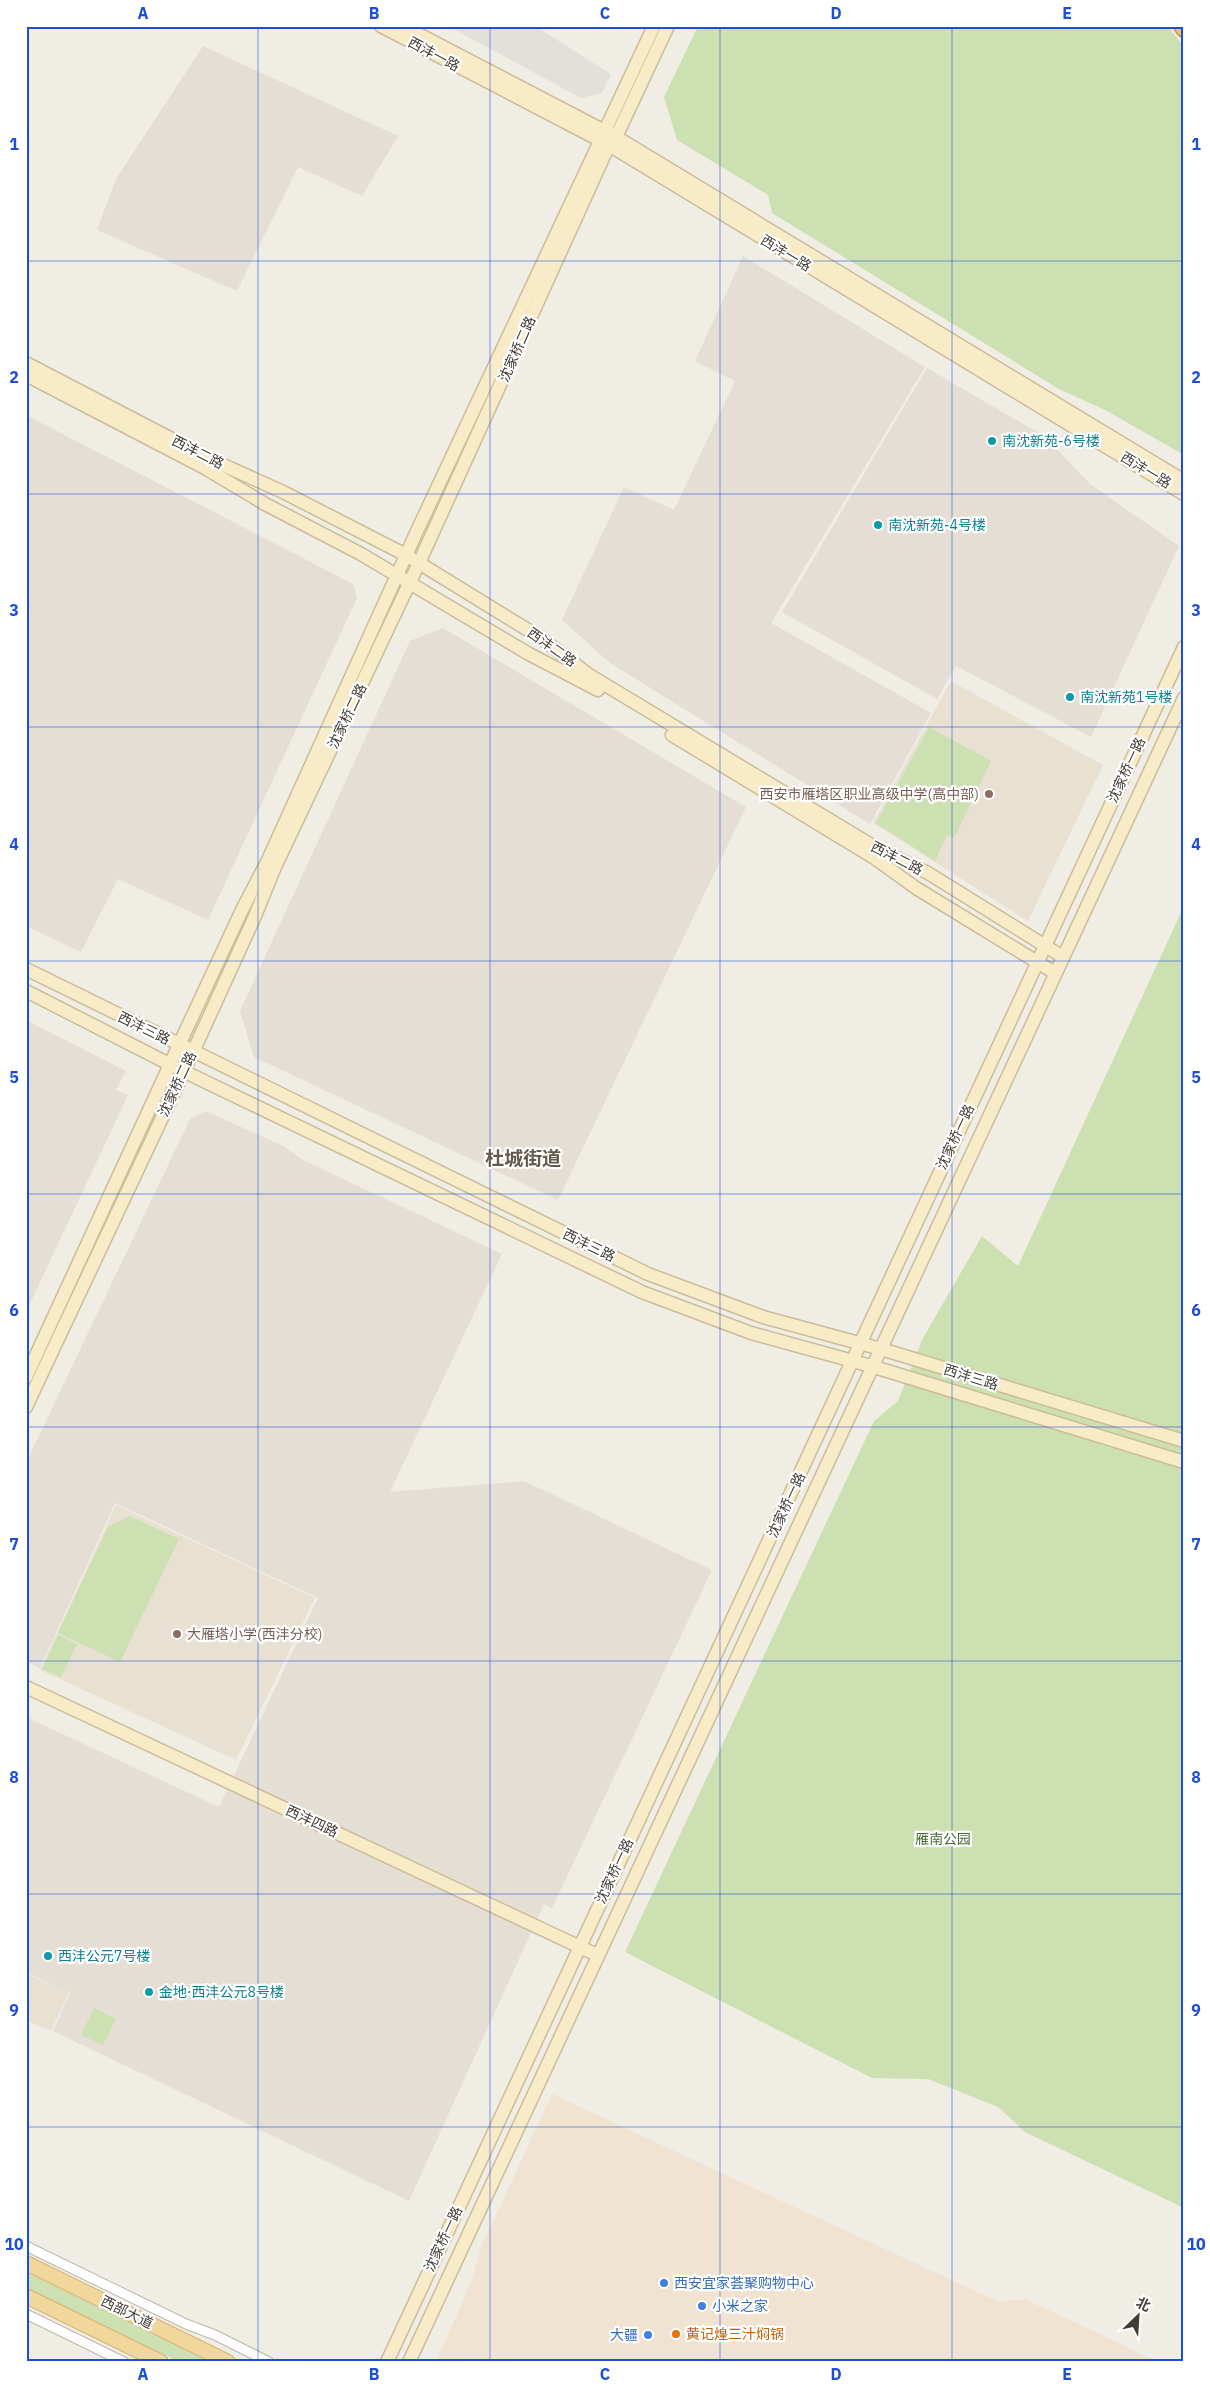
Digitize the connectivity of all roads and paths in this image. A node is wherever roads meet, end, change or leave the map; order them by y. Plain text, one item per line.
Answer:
1 (381, 26) edge
2 (403, 26) edge
3 (654, 26) edge
4 (668, 26) edge
5 (607, 139) junction
6 (26, 363) edge
7 (26, 375) edge
8 (1184, 480) edge
9 (1184, 494) edge
10 (406, 555) junction
11 (419, 564) junction
12 (398, 574) junction
13 (410, 582) junction
14 (1184, 647) edge
15 (1184, 698) edge
16 (1045, 945) junction
17 (1063, 956) junction
18 (1037, 962) junction
19 (26, 969) edge
20 (1055, 973) junction
21 (26, 992) edge
22 (179, 1045) junction
23 (192, 1052) junction
24 (171, 1064) junction
25 (184, 1071) junction
26 (858, 1343) junction
27 (881, 1349) junction
28 (853, 1360) junction
29 (871, 1366) junction
30 (26, 1378) edge
31 (26, 1407) edge
32 (1184, 1441) edge
33 (1184, 1462) edge
34 (26, 1687) edge
35 (578, 1946) junction
36 (597, 1955) junction
37 (26, 2246) edge
38 (26, 2263) edge
39 (26, 2296) edge
40 (26, 2314) edge
41 (124, 2362) edge
42 (160, 2362) edge
43 (228, 2362) edge
44 (269, 2362) edge
45 (387, 2362) edge
46 (409, 2362) edge

1 - 5 street, 西沣一路
2 - 5 street, 西沣一路
3 - 5 street, 沈家桥二路
4 - 5 street, 沈家桥二路
5 - 8 street, 西沣一路
5 - 9 street, 西沣一路
5 - 10 street, 沈家桥二路
5 - 11 street, 沈家桥二路
6 - 10 street, 西沣二路
7 - 12 street, 西沣二路
10 - 11 street, 西沣二路
10 - 12 street, 沈家桥二路
11 - 13 street, 沈家桥二路
11 - 16 street, 西沣二路
12 - 13 street, 西沣二路
12 - 22 street, 沈家桥二路
13 - 18 street, 西沣二路
13 - 23 street, 沈家桥二路
14 - 16 street, 沈家桥一路
15 - 17 street, 沈家桥一路
16 - 17 street, 西沣二路
16 - 18 street, 沈家桥一路
17 - 20 street, 沈家桥一路
18 - 20 street, 西沣二路
18 - 26 street, 沈家桥一路
19 - 22 street, 西沣三路
20 - 27 street, 沈家桥一路
21 - 24 street, 西沣三路
22 - 23 street, 西沣三路
22 - 24 street, 沈家桥二路
23 - 25 street, 沈家桥二路
23 - 26 street, 西沣三路
24 - 25 street, 西沣三路
24 - 30 street, 沈家桥二路
25 - 28 street, 西沣三路
25 - 31 street, 沈家桥二路
26 - 27 street, 西沣三路
26 - 28 street, 沈家桥一路
27 - 29 street, 沈家桥一路
27 - 32 street, 西沣三路
28 - 29 street, 西沣三路
28 - 35 street, 沈家桥一路
29 - 33 street, 西沣三路
29 - 36 street, 沈家桥一路
34 - 35 street, 西沣四路
35 - 36 street, 西沣四路
35 - 45 street, 沈家桥一路
36 - 46 street, 沈家桥一路
37 - 44 street
38 - 43 main road, 西部大道
39 - 42 main road
40 - 41 street

